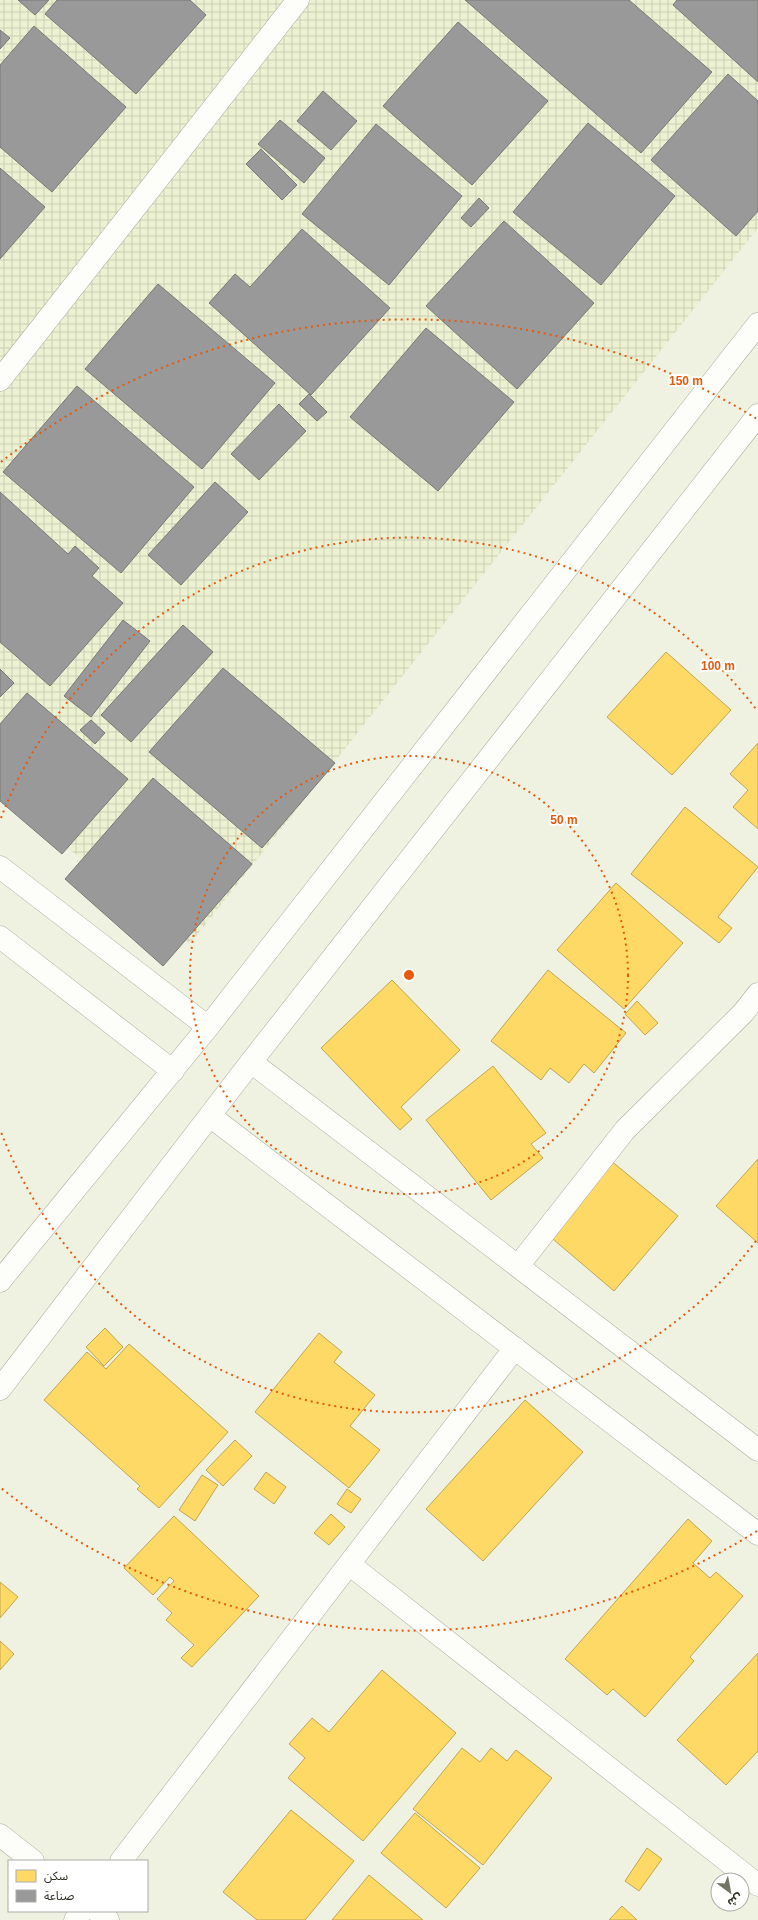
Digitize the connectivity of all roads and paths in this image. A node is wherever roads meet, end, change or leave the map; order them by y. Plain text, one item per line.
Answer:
1 (298, 0) edge
2 (758, 324) edge
3 (0, 380) edge
4 (758, 415) edge
5 (0, 867) edge
6 (0, 937) edge
7 (758, 994) edge
8 (751, 1019) edge
9 (208, 1027) junction
10 (251, 1062) junction
11 (173, 1071) junction
12 (210, 1116) junction
13 (518, 1266) junction
14 (0, 1281) edge
15 (515, 1348) junction
16 (0, 1389) edge
17 (758, 1450) edge
18 (758, 1534) edge
19 (349, 1564) junction
20 (0, 1835) edge
21 (32, 1860) edge
22 (122, 1860) edge
23 (758, 1885) edge
24 (81, 1912) edge
25 (98, 1912) edge
26 (75, 1920) edge
27 (108, 1920) edge

1 - 3 street
2 - 9 street
4 - 10 street
5 - 9 street
6 - 11 street
7 - 8 street
8 - 13 street
9 - 11 street
10 - 12 street
10 - 13 street
11 - 14 street
12 - 15 street
12 - 16 street
13 - 17 street
15 - 18 street
15 - 19 street
19 - 22 street
19 - 23 street
20 - 21 street
24 - 26 street
25 - 27 street

